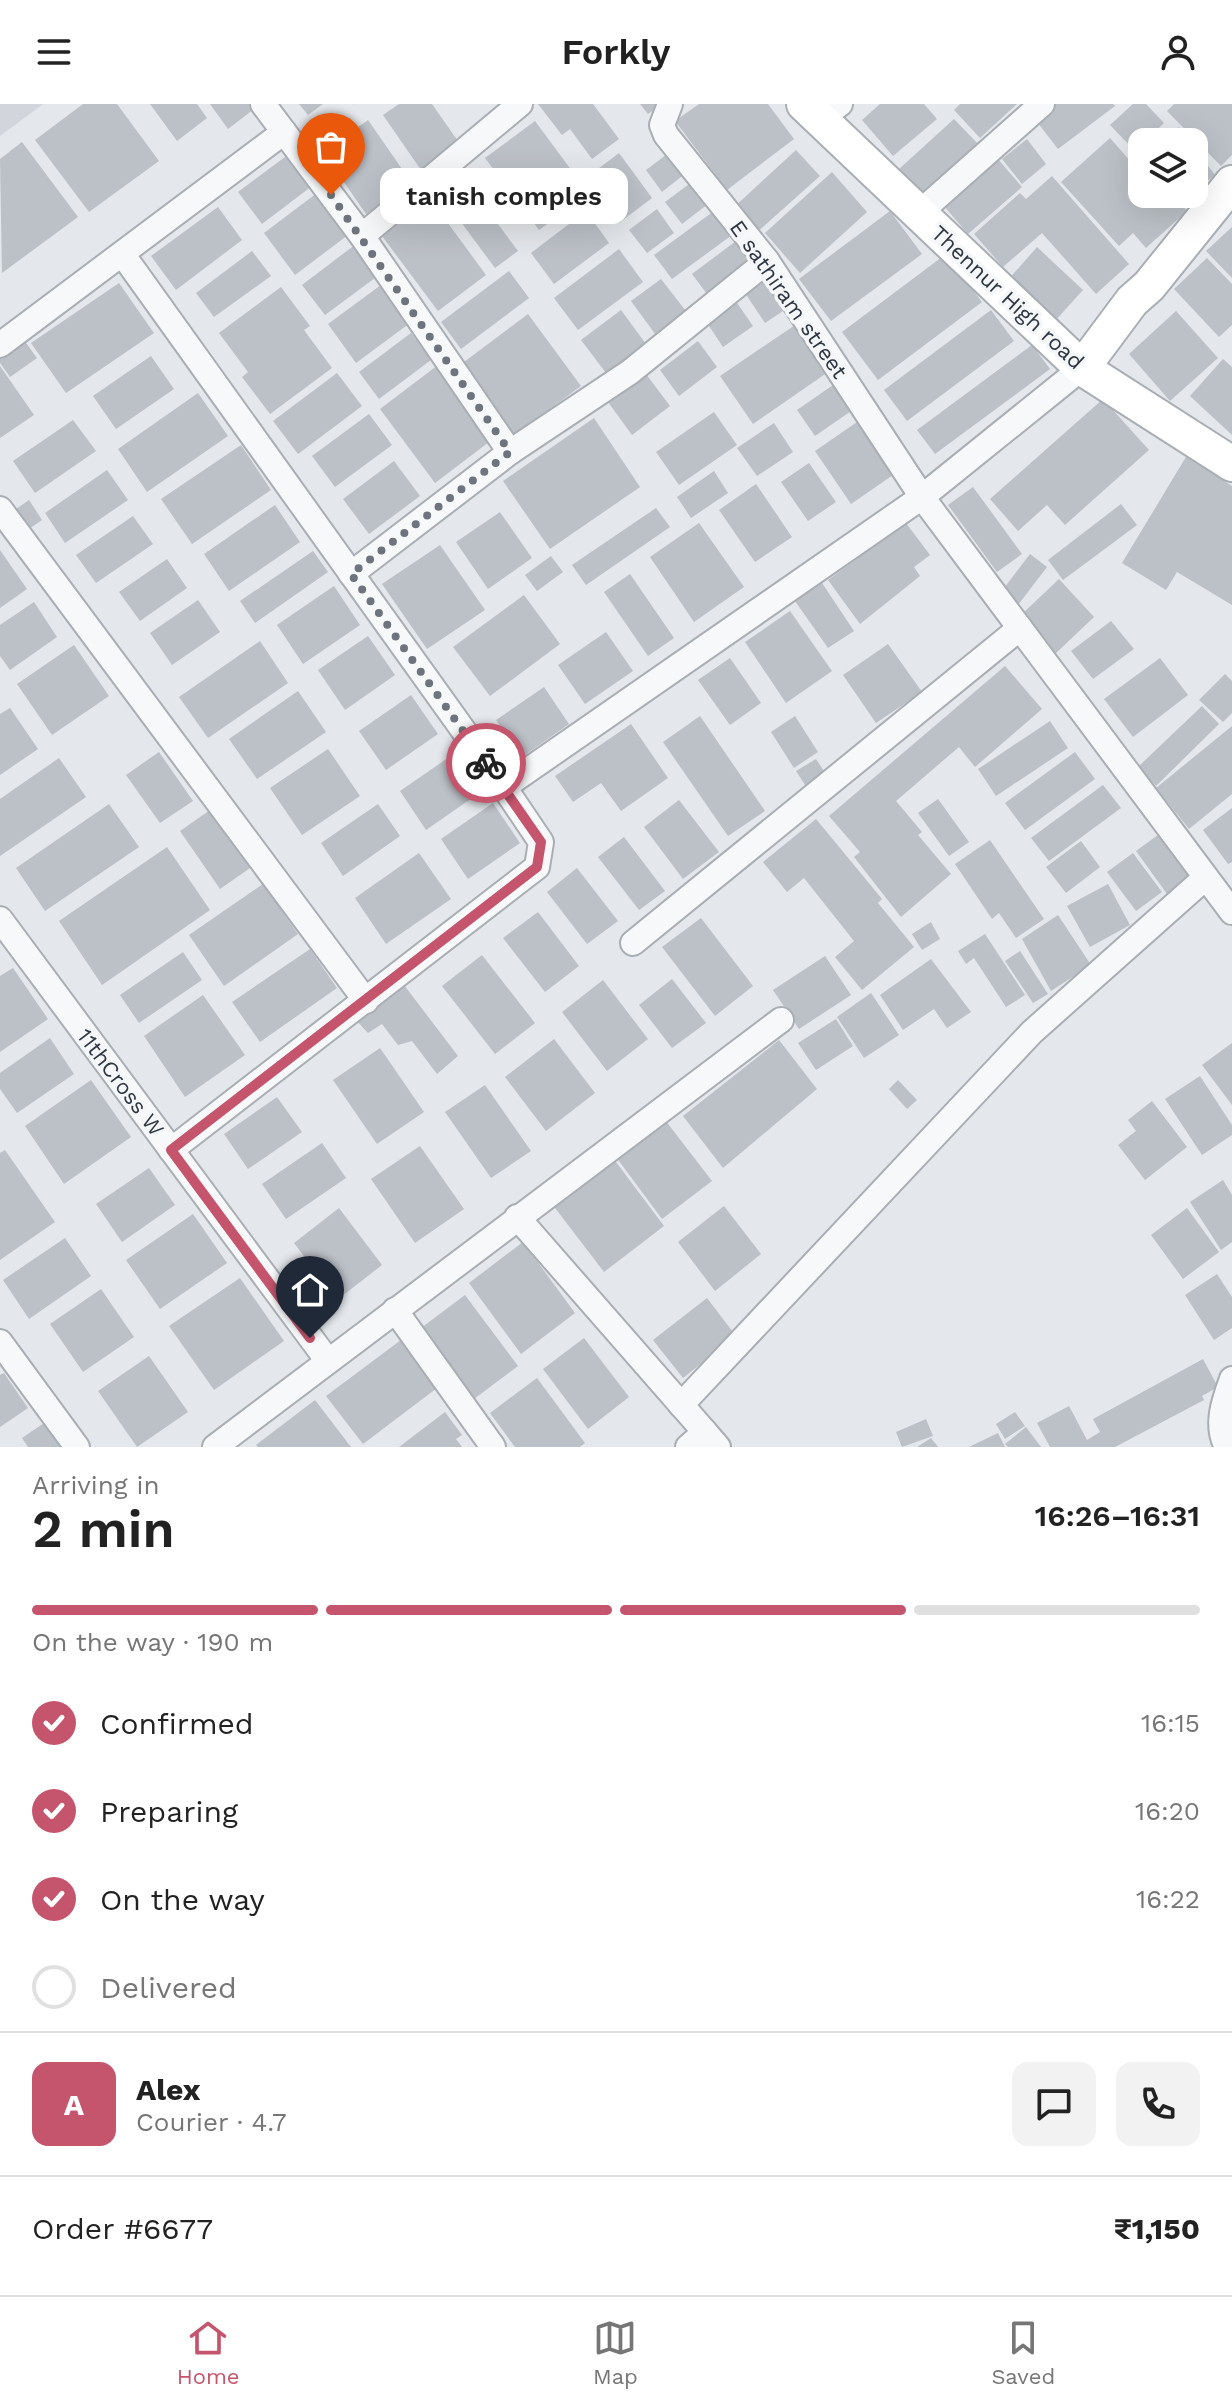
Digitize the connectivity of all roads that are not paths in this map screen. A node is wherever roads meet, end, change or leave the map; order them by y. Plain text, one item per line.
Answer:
1 (263, 104) edge
2 (520, 104) edge
3 (670, 104) edge
4 (1042, 104) edge
5 (821, 109) edge
6 (284, 132) junction
7 (1232, 183) edge
8 (918, 214) junction
9 (362, 236) junction
10 (123, 255) junction
11 (767, 261) junction
12 (0, 345) edge
13 (1082, 368) junction
14 (510, 452) junction
15 (1232, 464) edge
16 (922, 497) junction
17 (0, 509) edge
18 (351, 574) junction
19 (1020, 628) junction
20 (504, 787) junction
21 (1205, 878) junction
22 (1230, 905) edge
23 (0, 919) edge
24 (633, 943) dead end
25 (366, 1001) junction
26 (781, 1020) dead end
27 (171, 1150) junction
28 (517, 1217) junction
29 (395, 1310) junction
30 (0, 1342) edge
31 (328, 1361) junction
32 (1232, 1379) edge
33 (681, 1405) junction
34 (704, 1442) edge
35 (77, 1447) edge
36 (215, 1447) edge
37 (493, 1447) edge
38 (1227, 1447) edge

1 - 6 street
2 - 9 street
3 - 11 street, E sathiram street
4 - 8 street
5 - 8 main road, Thennur High road
6 - 9 street
6 - 10 street
7 - 13 main road
8 - 13 main road, Thennur High road
9 - 14 street
10 - 12 street
10 - 18 street
11 - 14 street
11 - 16 street, E sathiram street
13 - 15 main road, Thennur High road
13 - 16 street
14 - 18 street
16 - 19 street, E sathiram street
16 - 20 street
17 - 25 street
18 - 20 street
19 - 21 street, E sathiram street
19 - 24 street
20 - 25 street
21 - 22 street, E sathiram street
21 - 33 street
23 - 27 street, 11thCross W
25 - 27 street
26 - 28 street
27 - 31 street, 11thCross W
28 - 29 street
28 - 33 street
29 - 31 street
29 - 37 street
30 - 35 street
31 - 36 street
32 - 38 street
33 - 34 street

